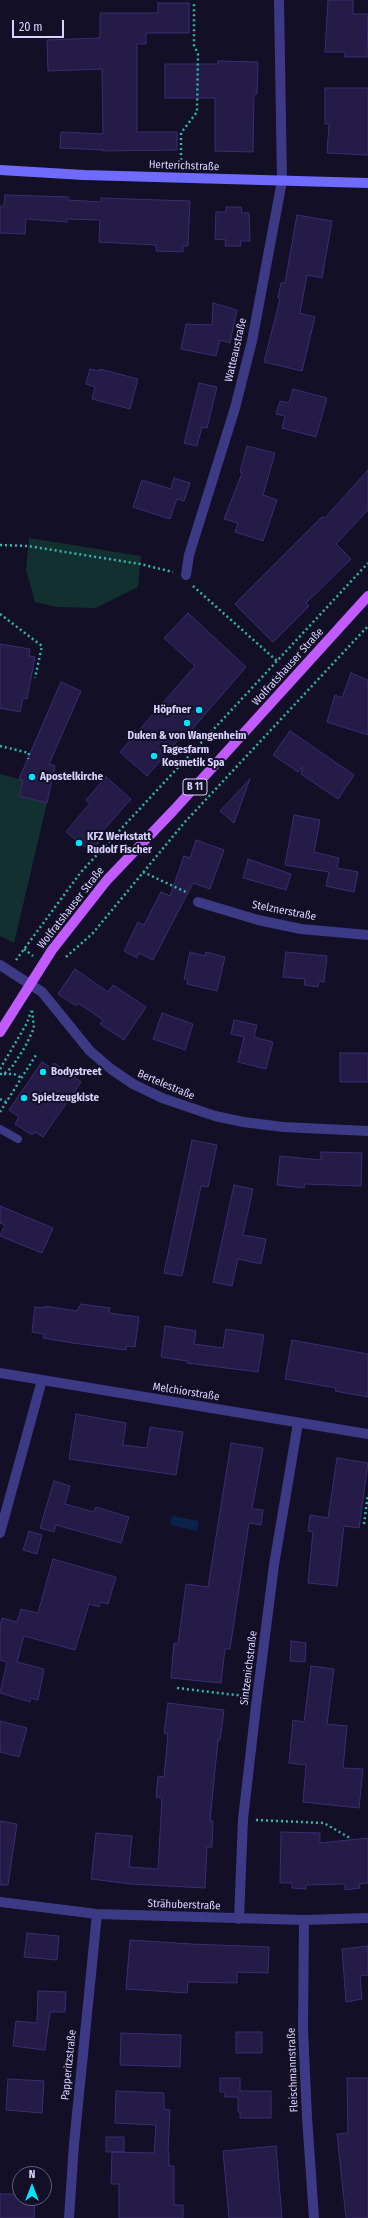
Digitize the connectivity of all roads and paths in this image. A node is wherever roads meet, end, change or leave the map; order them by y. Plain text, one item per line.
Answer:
1 (279, 0) edge
2 (194, 4) dead end
3 (0, 170) edge
4 (181, 178) junction
5 (282, 180) junction
6 (368, 183) edge
7 (0, 545) edge
8 (368, 563) edge
9 (186, 575) junction
10 (368, 596) edge
11 (0, 614) edge
12 (368, 626) edge
13 (364, 631) junction
14 (368, 634) edge
15 (277, 662) junction
16 (35, 678) dead end
17 (0, 746) edge
18 (28, 759) dead end
19 (143, 872) junction
20 (198, 902) joint
21 (368, 936) edge
22 (79, 946) dead end
23 (5, 967) edge
24 (30, 983) junction
25 (0, 1032) edge
26 (36, 1055) dead end
27 (0, 1069) edge
28 (0, 1074) edge
29 (4, 1074) junction
30 (22, 1078) junction
31 (0, 1099) edge
32 (6, 1102) junction
33 (0, 1112) edge
34 (0, 1129) edge
35 (368, 1131) edge
36 (18, 1139) dead end
37 (0, 1373) edge
38 (42, 1380) junction
39 (298, 1423) junction
40 (368, 1434) edge
41 (368, 1494) edge
42 (364, 1524) dead end
43 (0, 1533) edge
44 (177, 1688) dead end
45 (257, 1698) junction
46 (243, 1819) junction
47 (350, 1838) dead end
48 (0, 1902) edge
49 (97, 1914) junction
50 (368, 1918) edge
51 (240, 1919) junction
52 (304, 1920) junction
53 (70, 2218) edge
54 (314, 2218) edge

1 - 5 street, Watteaustraße
2 - 4 path
3 - 4 main road, Herterichstraße
4 - 5 main road, Herterichstraße
5 - 6 main road, Herterichstraße
5 - 9 street, Watteaustraße
7 - 9 path
8 - 15 path
9 - 15 path
10 - 24 main road, Wolfratshauser Straße / B 11
11 - 16 path
12 - 13 path
13 - 14 path
13 - 19 path
15 - 23 path
17 - 18 path
19 - 20 path
19 - 22 path
20 - 21 street, Stelznerstraße
23 - 24 street, Bertelestraße
24 - 25 main road, Wolfratshauser Straße / B 11
24 - 35 street, Bertelestraße
26 - 30 path
27 - 29 path
28 - 29 path
29 - 30 path
30 - 32 path
31 - 32 path
32 - 33 path
34 - 36 lane
37 - 38 street, Melchiorstraße
38 - 39 street, Melchiorstraße
38 - 43 street
39 - 40 street, Melchiorstraße
39 - 45 street, Sintzenichstraße
41 - 42 path
44 - 45 path
45 - 46 street, Sintzenichstraße
46 - 47 path
46 - 51 street, Sintzenichstraße
48 - 49 street, Strähuberstraße
49 - 51 street, Strähuberstraße
49 - 53 street, Papperitzstraße
50 - 52 street, Strähuberstraße
51 - 52 street, Strähuberstraße
52 - 54 street, Fleischmannstraße

